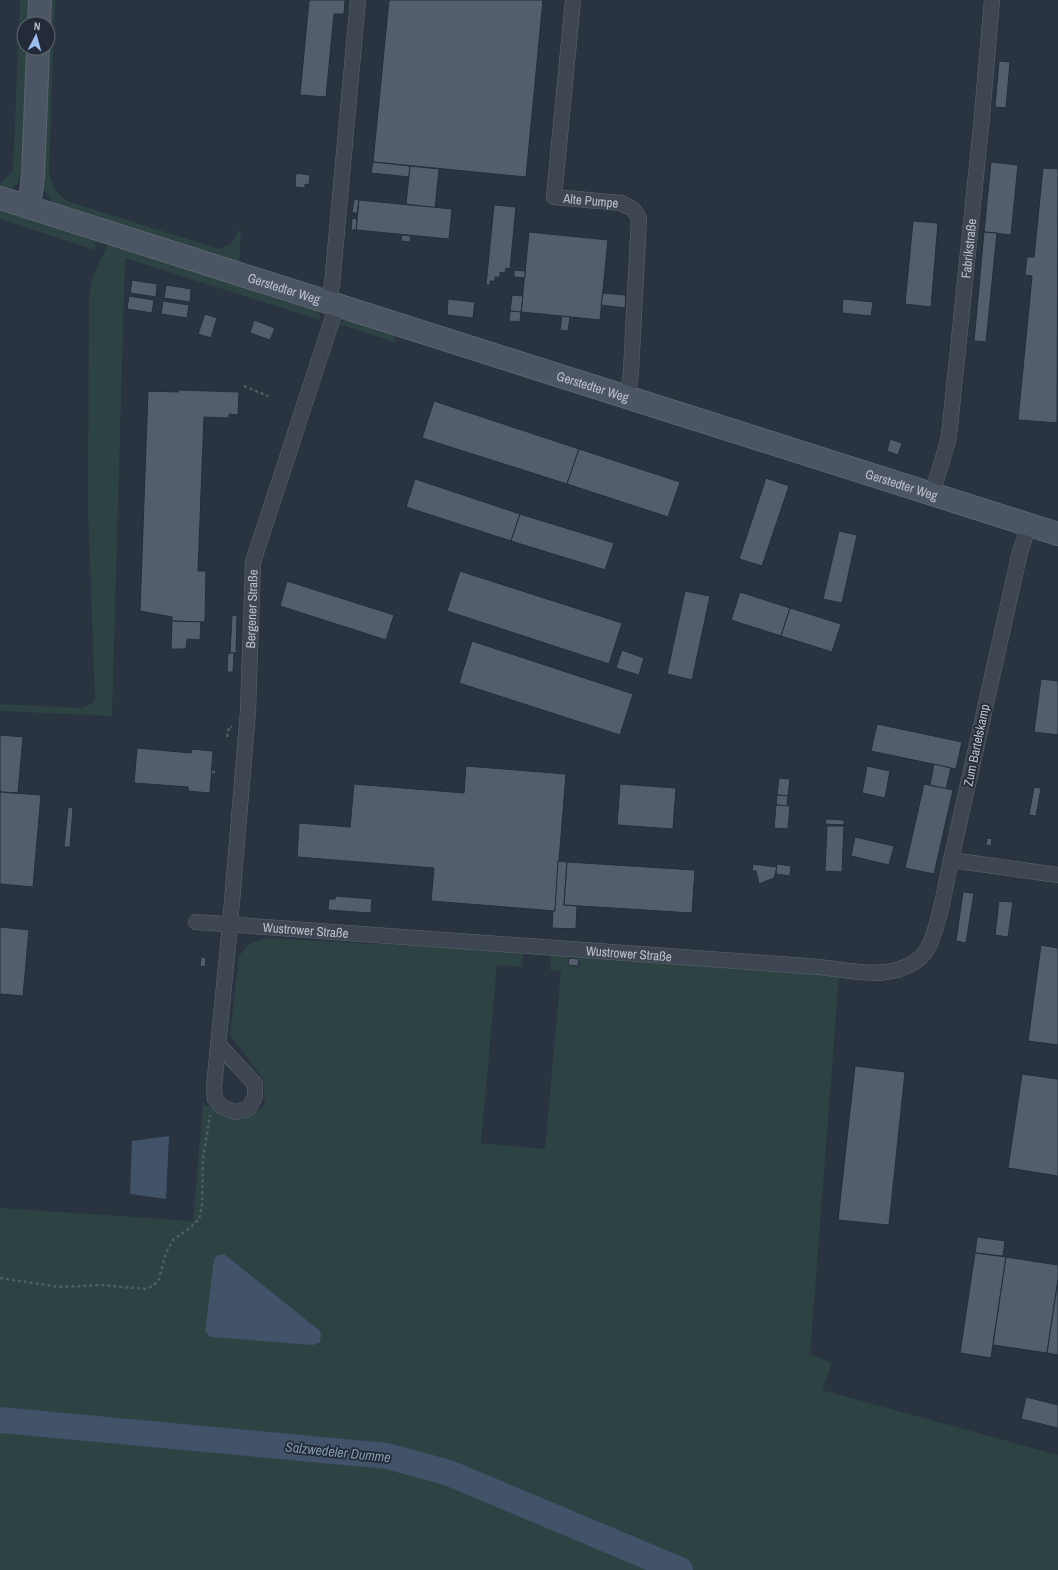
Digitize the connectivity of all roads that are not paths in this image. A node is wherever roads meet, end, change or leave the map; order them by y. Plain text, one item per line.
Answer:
1 (40, 0) edge
2 (358, 0) edge
3 (573, 0) edge
4 (992, 0) edge
5 (39, 16) edge
6 (38, 56) edge
7 (0, 198) edge
8 (26, 206) junction
9 (332, 304) junction
10 (625, 397) junction
11 (932, 494) junction
12 (1029, 525) junction
13 (1058, 534) edge
14 (951, 860) junction
15 (1058, 875) edge
16 (196, 922) dead end
17 (230, 924) junction
18 (218, 1044) dead end

1 - 5 street
2 - 9 street
3 - 10 street, Alte Pumpe
4 - 11 street, Fabrikstraße
6 - 8 street
7 - 8 street, Gerstedter Weg
8 - 9 street, Gerstedter Weg
9 - 10 street, Gerstedter Weg
9 - 17 street, Bergener Straße
10 - 11 street, Gerstedter Weg
11 - 12 street, Gerstedter Weg
12 - 13 street, Gerstedter Weg
12 - 14 street, Zum Bartelskamp
14 - 15 street
14 - 17 street, Wustrower Straße
16 - 17 street, Wustrower Straße
17 - 18 street, Bergener Straße

